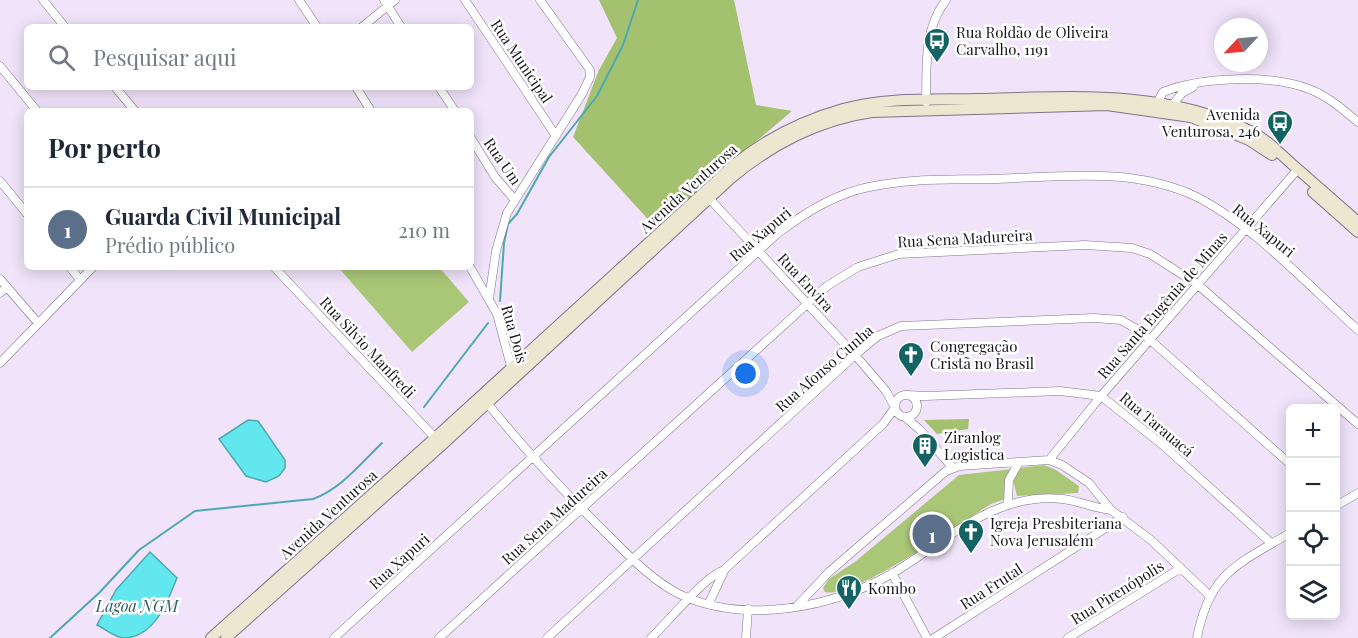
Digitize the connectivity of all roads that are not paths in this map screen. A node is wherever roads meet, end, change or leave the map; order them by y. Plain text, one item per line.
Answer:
1 (43, 0) edge
2 (299, 0) edge
3 (395, 0) edge
4 (465, 0) edge
5 (540, 0) edge
6 (946, 0) edge
7 (386, 3) edge
8 (63, 24) edge
9 (315, 24) edge
10 (365, 24) edge
11 (399, 24) edge
12 (0, 66) edge
13 (1199, 83) junction
14 (118, 90) edge
15 (358, 90) edge
16 (441, 90) edge
17 (926, 104) junction
18 (1156, 106) junction
19 (35, 108) edge
20 (132, 108) edge
21 (369, 108) edge
22 (453, 108) edge
23 (1170, 108) junction
24 (1358, 122) edge
25 (556, 136) junction
26 (474, 143) edge
27 (1296, 172) junction
28 (0, 181) edge
29 (706, 196) junction
30 (514, 199) junction
31 (24, 210) edge
32 (1358, 222) edge
33 (1245, 229) junction
34 (1358, 232) edge
35 (759, 250) junction
36 (73, 270) edge
37 (90, 270) edge
38 (277, 270) edge
39 (472, 270) edge
40 (0, 279) edge
41 (81, 280) junction
42 (1197, 284) junction
43 (7, 288) junction
44 (0, 293) edge
45 (489, 299) junction
46 (808, 303) junction
47 (38, 323) junction
48 (1358, 330) edge
49 (1150, 340) junction
50 (855, 355) junction
51 (0, 363) edge
52 (512, 374) junction
53 (886, 391) junction
54 (908, 395) junction
55 (926, 396) junction
56 (1101, 396) junction
57 (898, 397) junction
58 (484, 400) junction
59 (917, 404) junction
60 (894, 407) junction
61 (907, 416) junction
62 (884, 424) junction
63 (1358, 424) edge
64 (439, 442) junction
65 (532, 458) junction
66 (1049, 460) junction
67 (1286, 460) edge
68 (1018, 464) junction
69 (953, 468) junction
70 (1358, 493) edge
71 (1008, 503) junction
72 (1340, 504) edge
73 (581, 509) junction
74 (1111, 510) junction
75 (1123, 517) junction
76 (1286, 535) edge
77 (1271, 543) junction
78 (634, 560) junction
79 (1181, 568) junction
80 (725, 569) junction
81 (892, 573) junction
82 (1209, 595) junction
83 (691, 598) junction
84 (709, 603) junction
85 (796, 607) junction
86 (748, 609) junction
87 (1199, 628) junction
88 (212, 638) edge
89 (226, 638) edge
90 (334, 638) edge
91 (439, 638) edge
92 (547, 638) edge
93 (651, 638) edge
94 (746, 638) edge
95 (927, 638) edge
96 (934, 638) edge
97 (1068, 638) edge
98 (1197, 638) edge
99 (1202, 638) edge

1 - 8 street
2 - 9 street
3 - 7 street
4 - 25 street, Rua Municipal
5 - 25 street
6 - 17 street
7 - 10 street
7 - 11 street
12 - 19 street
13 - 18 street
13 - 23 street
13 - 24 street
14 - 20 street
15 - 21 street
16 - 22 street
17 - 18 street, Avenida Venturosa
17 - 29 street, Avenida Venturosa
18 - 23 street, Avenida Venturosa
23 - 27 street, Avenida Venturosa
25 - 30 street
26 - 30 street, Rua Um
27 - 32 street, Avenida Venturosa
27 - 33 street, Rua Santa Eugênia de Minas
27 - 34 street, Avenida Venturosa
28 - 31 street
29 - 35 street, Rua Envira
29 - 52 street, Avenida Venturosa
30 - 45 street
33 - 35 street, Rua Xapuri
33 - 42 street, Rua Santa Eugênia de Minas
33 - 48 street, Rua Xapuri
35 - 46 street, Rua Envira
35 - 65 street, Rua Xapuri
36 - 41 street
37 - 41 street
38 - 64 street, Rua Silvio Manfredi
39 - 45 street, Rua Dois
40 - 43 street
41 - 47 street
42 - 46 street, Rua Sena Madureira
42 - 49 street, Rua Santa Eugênia de Minas
42 - 63 street, Rua Sena Madureira
43 - 44 street
43 - 47 street
45 - 52 street, Rua Dois
46 - 50 street, Rua Envira
46 - 73 street, Rua Sena Madureira
47 - 51 street
49 - 50 street, Rua Afonso Cunha
49 - 56 street, Rua Santa Eugênia de Minas
49 - 67 street, Rua Afonso Cunha
50 - 53 street, Rua Envira
50 - 78 street, Rua Afonso Cunha
52 - 58 street, Avenida Venturosa
53 - 57 street, Rua Envira
53 - 60 street, Rua Envira
54 - 55 street, Rua Tarauacá
54 - 57 street, Rua Tarauacá
54 - 59 street
55 - 56 street, Rua Tarauacá
55 - 59 street
56 - 66 street, Rua Santa Eugênia de Minas
56 - 77 street, Rua Tarauacá
57 - 60 street
58 - 64 street, Avenida Venturosa
58 - 65 street
59 - 61 street
60 - 61 street, Rua Envira
60 - 62 street
61 - 62 street
61 - 69 street
62 - 80 street
64 - 88 street, Avenida Venturosa
64 - 89 street, Avenida Venturosa
65 - 73 street
65 - 90 street, Rua Xapuri
66 - 68 street
66 - 74 street
68 - 69 street
68 - 71 street
69 - 85 street
70 - 72 street
71 - 74 street
71 - 81 street
73 - 78 street
73 - 91 street, Rua Sena Madureira
74 - 75 street
75 - 79 street
75 - 96 street, Rua Frutal
76 - 77 street
77 - 82 street
78 - 83 street
78 - 92 street, Rua Afonso Cunha
79 - 82 street
79 - 97 street, Rua Pirenópolis
80 - 83 street
80 - 84 street
81 - 85 street
81 - 95 street
82 - 87 street
83 - 84 street
83 - 93 street
84 - 86 street
85 - 86 street
86 - 94 street
87 - 98 street
87 - 99 street

